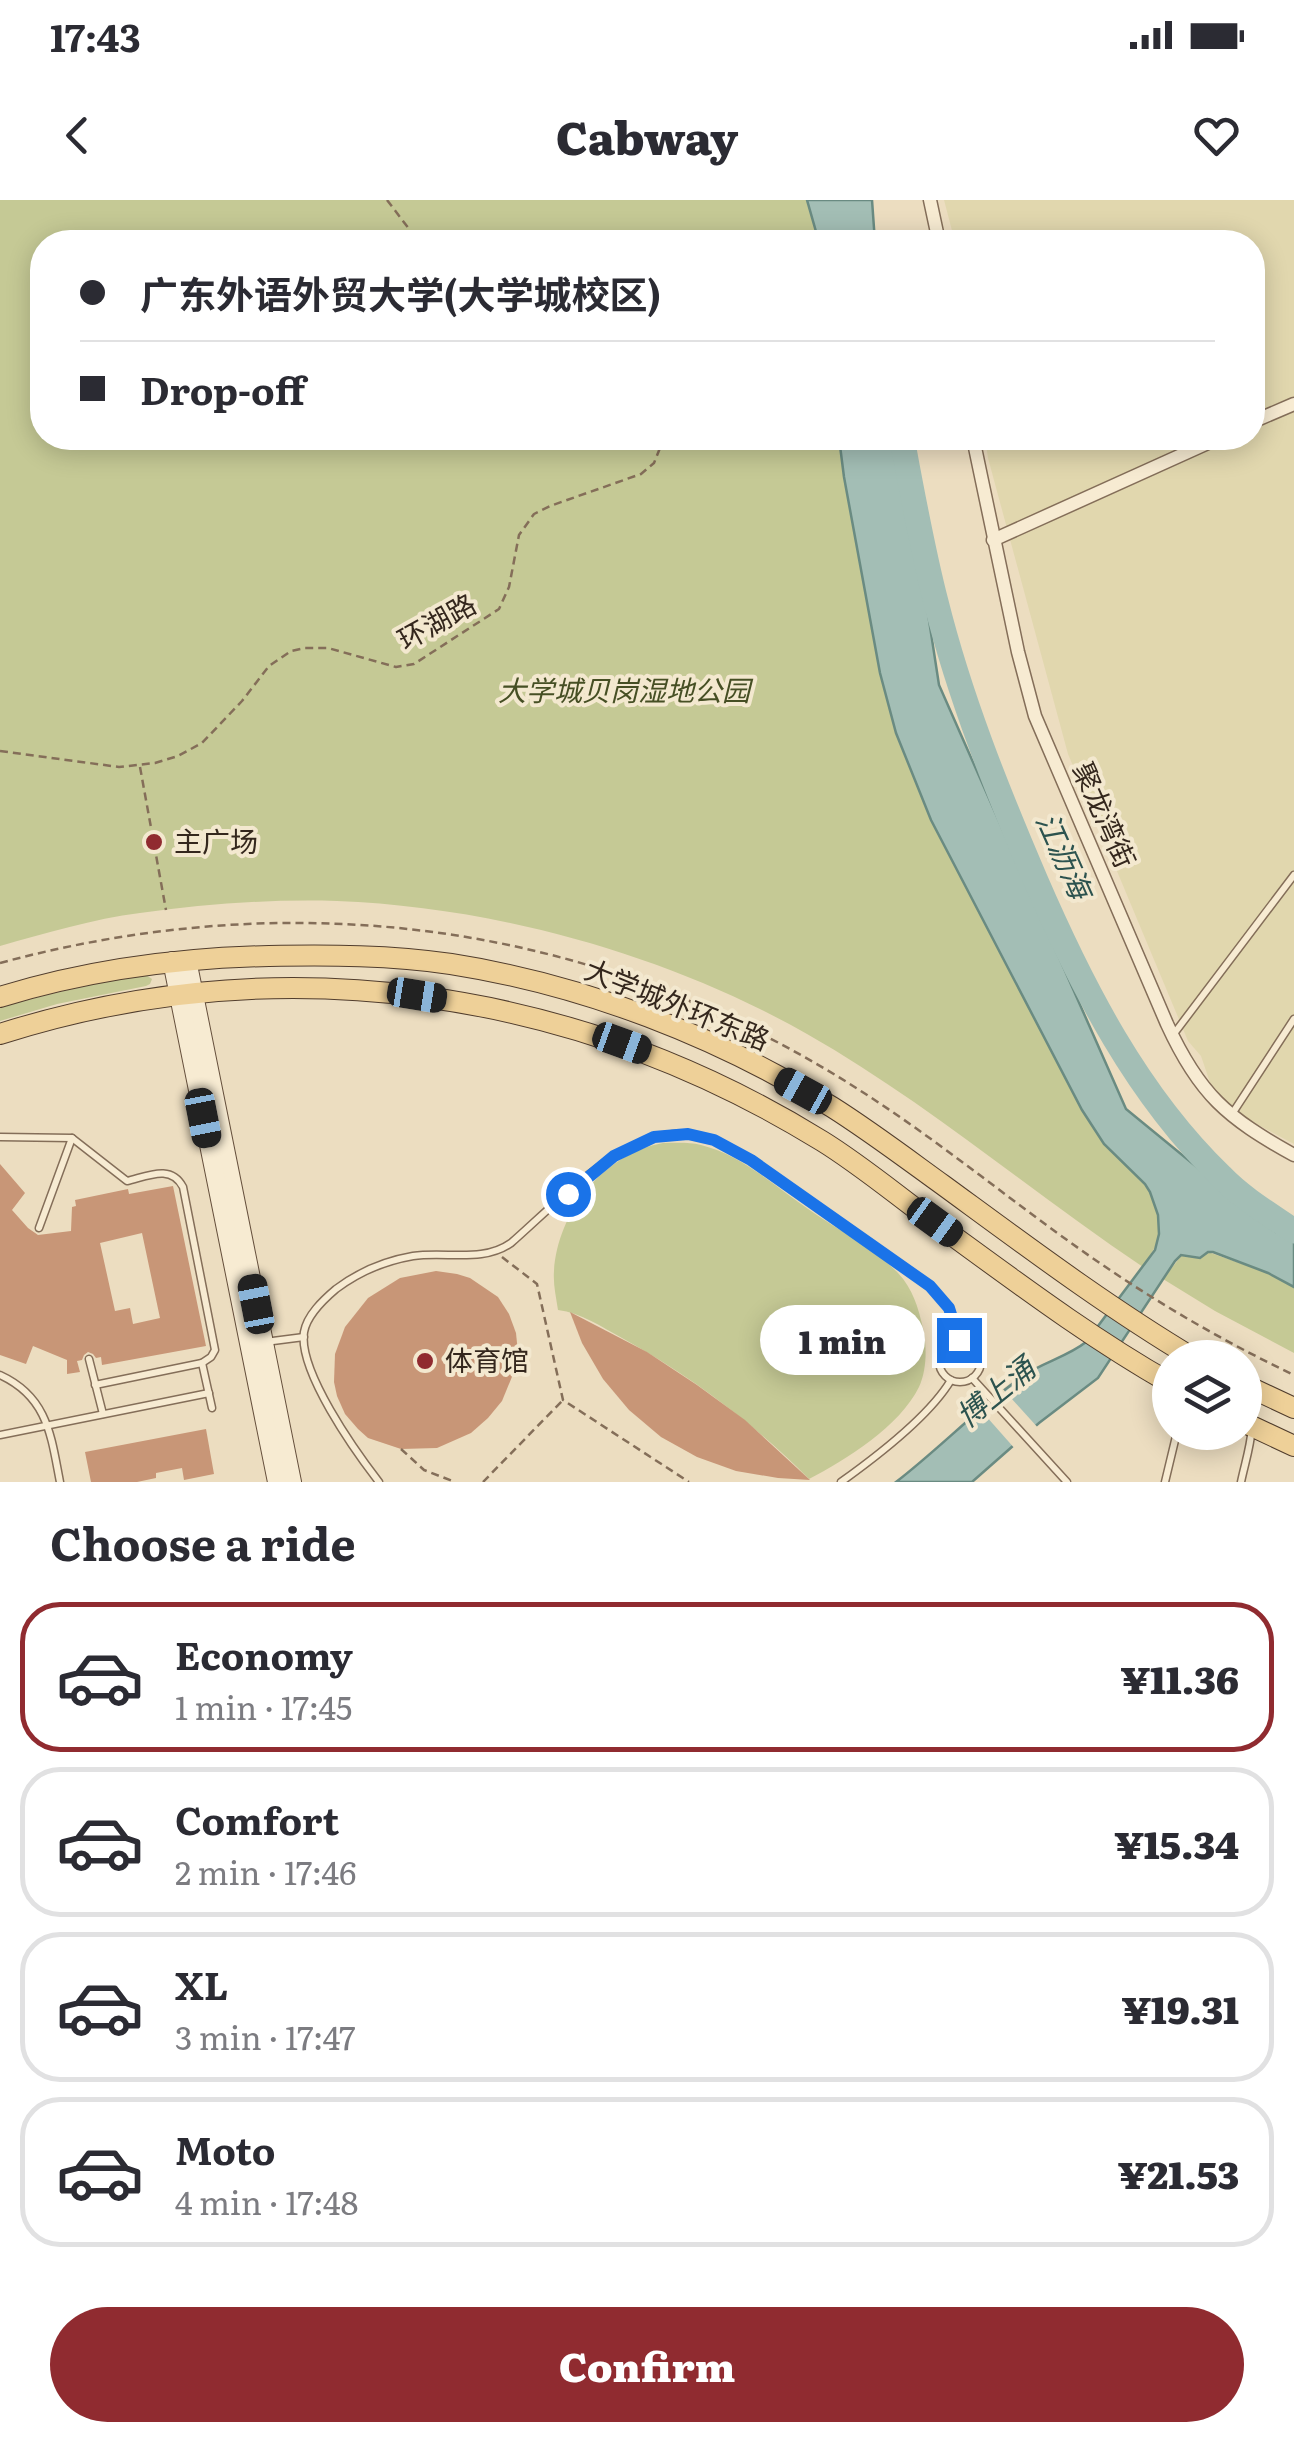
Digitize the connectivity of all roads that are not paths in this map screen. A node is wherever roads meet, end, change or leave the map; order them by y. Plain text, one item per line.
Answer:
1 (930, 200) edge
2 (936, 230) edge
3 (1294, 404) edge
4 (1265, 416) edge
5 (975, 450) edge
6 (1192, 450) edge
7 (994, 540) junction
8 (1294, 875) edge
9 (179, 961) junction
10 (186, 995) junction
11 (0, 996) edge
12 (1294, 1019) edge
13 (0, 1034) edge
14 (1172, 1036) junction
15 (1232, 1116) junction
16 (0, 1137) edge
17 (72, 1138) junction
18 (1294, 1155) edge
19 (40, 1228) dead end
20 (304, 1337) junction
21 (959, 1340) junction
22 (1165, 1340) edge
23 (256, 1344) junction
24 (89, 1359) dead end
25 (202, 1363) junction
26 (1152, 1372) edge
27 (0, 1376) edge
28 (972, 1378) junction
29 (951, 1380) junction
30 (96, 1385) junction
31 (209, 1392) junction
32 (1262, 1393) edge
33 (212, 1408) dead end
34 (1294, 1408) edge
35 (102, 1414) junction
36 (47, 1425) junction
37 (1262, 1429) edge
38 (0, 1435) edge
39 (1293, 1439) edge
40 (1173, 1450) edge
41 (1245, 1450) edge
42 (60, 1482) edge
43 (276, 1482) edge
44 (292, 1482) edge
45 (379, 1482) edge
46 (840, 1482) edge
47 (1066, 1482) edge
48 (1166, 1482) edge
49 (1241, 1482) edge

1 - 2 street
3 - 4 street
5 - 7 street, 聚龙湾街
6 - 7 street
7 - 14 street, 聚龙湾街
8 - 14 lane
9 - 10 main road
9 - 11 main road, 大学城外环东路
9 - 22 main road, 大学城外环东路
10 - 13 main road, 大学城外环东路
10 - 23 main road
10 - 26 main road, 大学城外环东路
12 - 15 lane
14 - 15 street, 聚龙湾街
15 - 18 street, 聚龙湾街
16 - 17 lane
17 - 19 lane
17 - 25 lane
20 - 21 lane
20 - 23 lane
20 - 45 lane
21 - 28 lane
21 - 29 lane
23 - 43 main road
23 - 44 main road
24 - 30 lane
25 - 30 lane
25 - 31 lane
27 - 36 lane
28 - 29 lane
28 - 47 lane
29 - 46 lane
30 - 35 lane
31 - 33 lane
31 - 35 lane
32 - 34 main road
35 - 36 lane
36 - 38 lane
36 - 42 lane
37 - 39 main road
40 - 48 lane
41 - 49 lane

